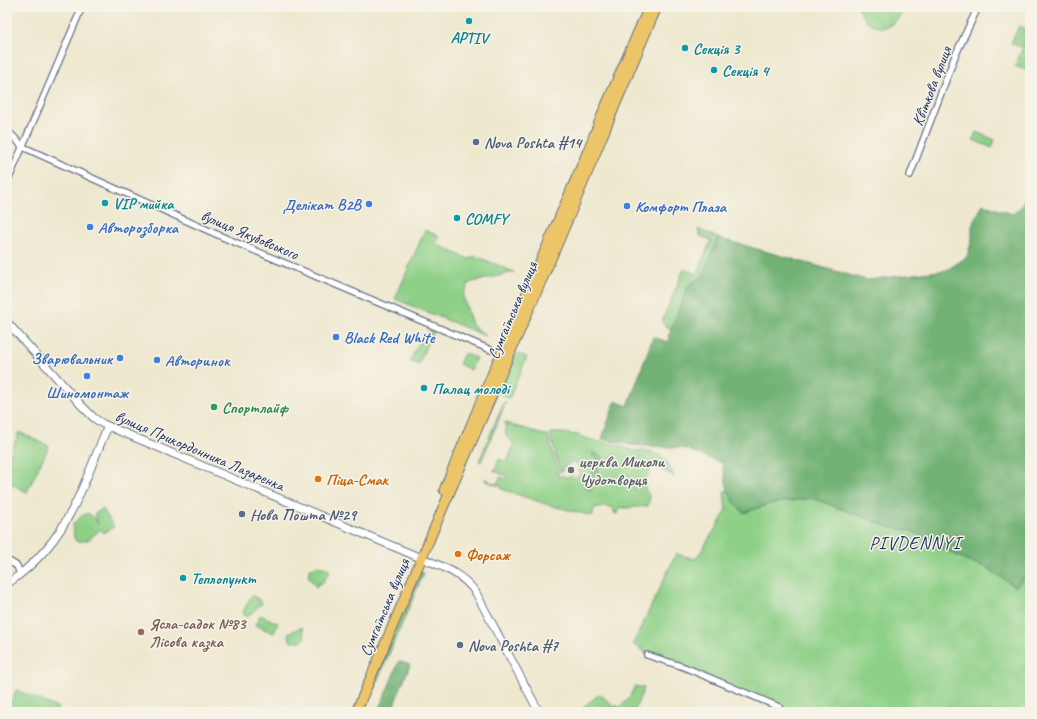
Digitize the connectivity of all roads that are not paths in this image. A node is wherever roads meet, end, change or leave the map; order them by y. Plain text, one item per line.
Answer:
1 (82, 7) edge
2 (649, 7) edge
3 (657, 7) edge
4 (978, 7) edge
5 (630, 61) junction
6 (7, 130) edge
7 (23, 147) junction
8 (910, 175) dead end
9 (7, 184) edge
10 (7, 322) edge
11 (491, 350) dead end
12 (108, 426) junction
13 (419, 557) junction
14 (7, 560) edge
15 (20, 574) junction
16 (7, 584) edge
17 (648, 655) dead end
18 (778, 710) edge
19 (349, 712) edge
20 (356, 712) edge
21 (539, 712) edge

1 - 7 street
2 - 5 main road, Сумгаїтська вулиця
3 - 5 main road, Сумгаїтська вулиця
4 - 8 street, Квіткова вулиця
5 - 13 main road, Сумгаїтська вулиця
6 - 7 street, вулиця Якубовського
7 - 9 street
7 - 11 street, вулиця Якубовського
10 - 12 street, вулиця Прикордонника Лазаренка
12 - 13 street, вулиця Прикордонника Лазаренка
12 - 15 street
13 - 19 main road, Сумгаїтська вулиця
13 - 20 main road, Сумгаїтська вулиця
13 - 21 street, вулиця Прикордонника Лазаренка
14 - 15 street
15 - 16 street
17 - 18 street

